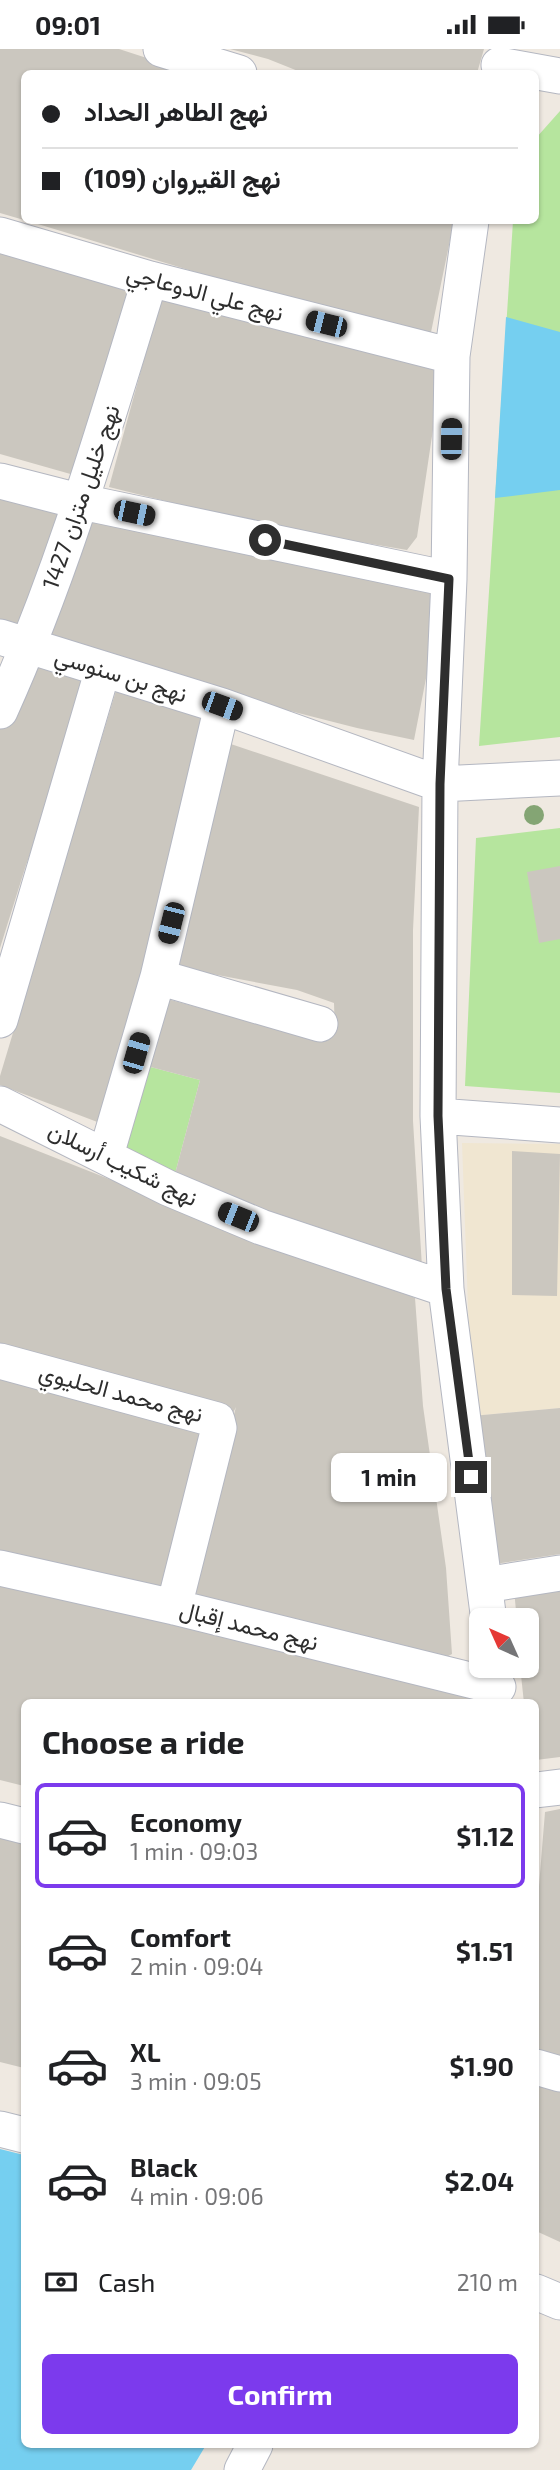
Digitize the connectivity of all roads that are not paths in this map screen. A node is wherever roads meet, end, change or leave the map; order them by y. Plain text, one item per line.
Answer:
1 (160, 49) edge
2 (500, 63) edge
3 (230, 70) edge
4 (532, 70) edge
5 (539, 71) edge
6 (560, 76) edge
7 (471, 224) edge
8 (0, 235) edge
9 (150, 279) junction
10 (452, 356) junction
11 (0, 481) edge
12 (82, 502) junction
13 (449, 579) junction
14 (15, 641) edge
15 (103, 669) junction
16 (222, 706) junction
17 (0, 711) edge
18 (560, 778) edge
19 (440, 784) junction
20 (158, 977) junction
21 (0, 1020) edge
22 (320, 1024) dead end
23 (0, 1104) edge
24 (438, 1116) junction
25 (560, 1125) edge
26 (106, 1155) junction
27 (446, 1289) junction
28 (0, 1361) edge
29 (0, 1569) edge
30 (560, 1573) edge
31 (485, 1585) junction
32 (174, 1607) junction
33 (488, 1608) edge
34 (497, 1685) edge
35 (560, 1787) edge
36 (539, 1790) edge
37 (0, 1820) edge
38 (21, 1825) edge
39 (539, 2068) edge
40 (560, 2074) edge
41 (0, 2129) edge
42 (21, 2134) edge
43 (539, 2293) edge
44 (560, 2302) edge
45 (253, 2448) edge
46 (242, 2470) edge

1 - 3 street
2 - 4 street
5 - 6 street
7 - 10 street
8 - 9 street, نهج علي الدوعاجي
9 - 10 street, نهج علي الدوعاجي
9 - 12 street, نهج خليل متران 1427
10 - 13 street
11 - 12 street
12 - 13 street
12 - 14 street, نهج خليل متران 1427
13 - 19 street
14 - 15 street, نهج بن سنوسي
14 - 17 street, نهج خليل متران 1427
15 - 16 street, نهج بن سنوسي
15 - 21 street
16 - 19 street, نهج بن سنوسي
16 - 20 street
18 - 19 street
19 - 24 street
20 - 22 street
20 - 26 street
23 - 26 street, نهج شكيب أرسلان
24 - 25 street
24 - 27 street
26 - 27 street, نهج شكيب أرسلان
27 - 31 street
28 - 32 street, نهج محمد الحليوي
29 - 32 street, نهج محمد إقبال
30 - 31 street
31 - 33 street
32 - 34 street, نهج محمد إقبال
35 - 36 street
37 - 38 street
39 - 40 street
41 - 42 street
43 - 44 street
45 - 46 street

